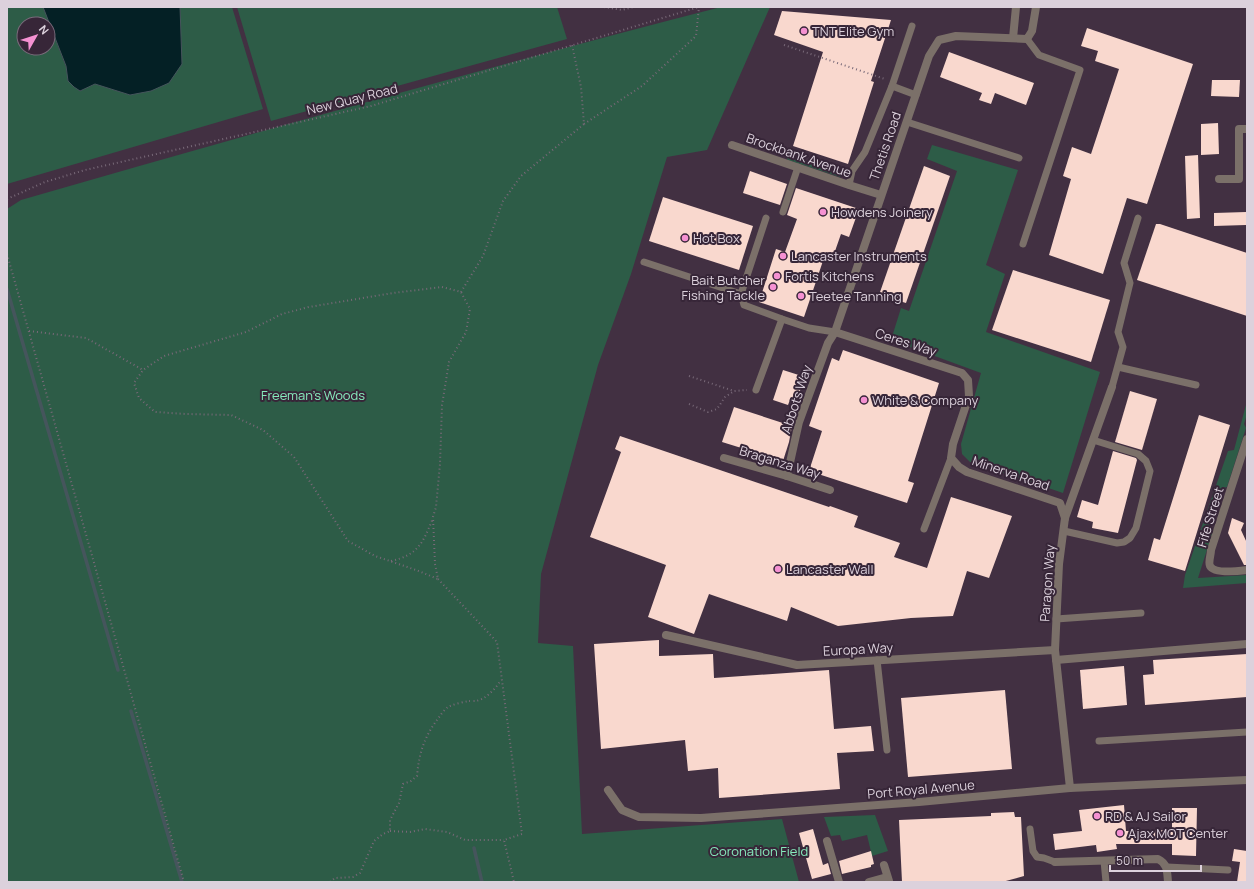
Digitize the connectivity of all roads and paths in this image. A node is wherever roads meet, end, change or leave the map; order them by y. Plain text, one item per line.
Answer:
1 (604, 7) edge
2 (634, 7) edge
3 (699, 7) edge
4 (1016, 7) edge
5 (1036, 7) edge
6 (912, 26) dead end
7 (1013, 38) junction
8 (1026, 40) junction
9 (572, 45) junction
10 (784, 45) dead end
11 (893, 84) junction
12 (916, 95) junction
13 (907, 122) junction
14 (584, 124) junction
15 (1247, 129) edge
16 (732, 145) dead end
17 (1019, 158) dead end
18 (798, 167) junction
19 (1219, 179) dead end
20 (849, 185) junction
21 (881, 195) junction
22 (7, 199) edge
23 (783, 212) dead end
24 (766, 218) dead end
25 (1138, 218) dead end
26 (1023, 244) dead end
27 (7, 254) edge
28 (644, 262) dead end
29 (461, 292) junction
30 (741, 294) junction
31 (782, 320) junction
32 (28, 331) junction
33 (835, 332) junction
34 (1118, 367) junction
35 (143, 370) junction
36 (689, 376) dead end
37 (1196, 385) dead end
38 (1112, 387) joint
39 (734, 390) junction
40 (756, 390) joint
41 (689, 404) dead end
42 (1247, 439) edge
43 (1093, 440) junction
44 (1245, 452) edge
45 (724, 458) dead end
46 (951, 458) junction
47 (788, 476) junction
48 (830, 490) dead end
49 (433, 517) junction
50 (1065, 518) junction
51 (924, 529) dead end
52 (1064, 531) junction
53 (391, 561) junction
54 (1247, 570) edge
55 (438, 579) junction
56 (1141, 612) dead end
57 (1056, 619) junction
58 (666, 635) dead end
59 (1247, 644) edge
60 (1055, 650) junction
61 (877, 660) junction
62 (1056, 660) junction
63 (502, 679) junction
64 (1247, 732) edge
65 (1099, 741) dead end
66 (887, 750) dead end
67 (1247, 780) edge
68 (1070, 788) junction
69 (608, 790) dead end
70 (1030, 829) dead end
71 (390, 831) junction
72 (504, 840) junction
73 (827, 840) dead end
74 (1104, 861) junction
75 (1055, 862) joint
76 (884, 865) dead end
77 (1166, 867) junction
78 (1228, 870) dead end
79 (888, 880) edge
80 (184, 882) edge
81 (330, 882) edge
82 (514, 882) edge
83 (839, 882) edge
84 (869, 882) edge
85 (1106, 882) edge
86 (1168, 882) edge

1 - 2 path
3 - 9 path, New Quay Road
3 - 14 path
4 - 7 street
5 - 8 street
6 - 11 lane
7 - 8 street, Thetis Road
7 - 12 street, Thetis Road
8 - 26 lane
9 - 14 path
9 - 22 path, New Quay Road
10 - 11 path
11 - 12 lane
11 - 20 lane
12 - 13 street, Thetis Road
13 - 17 lane
13 - 21 street, Thetis Road
14 - 29 path
15 - 19 street
16 - 18 street, Brockbank Avenue
18 - 20 street, Brockbank Avenue
18 - 23 lane
20 - 21 street, Brockbank Avenue
21 - 33 street, Thetis Road
24 - 30 lane
25 - 34 lane
27 - 32 path
28 - 30 lane
29 - 35 path
29 - 49 path
30 - 31 lane
31 - 33 lane
31 - 40 lane
32 - 35 path
32 - 80 path
33 - 46 street, Ceres Way
33 - 47 street, Abbots Way
34 - 37 lane
34 - 38 lane
35 - 53 path
36 - 39 path
38 - 43 street, Paragon Way
39 - 40 path
39 - 41 path
42 - 44 street, Fife Street
43 - 50 street, Paragon Way
43 - 52 lane
44 - 54 street, Fife Street
45 - 47 street, Braganza Way
46 - 50 street, Minerva Road
46 - 51 lane
47 - 48 street, Braganza Way
49 - 53 path
49 - 55 path
50 - 52 street, Paragon Way
52 - 57 street, Paragon Way
53 - 55 path
55 - 63 path
56 - 57 lane
57 - 60 street, Paragon Way
58 - 61 street, Europa Way
59 - 62 street
60 - 61 street, Europa Way
60 - 62 street, Paragon Way
61 - 66 lane
62 - 68 street, Paragon Way
63 - 71 path
63 - 72 path
64 - 65 lane
67 - 68 street, Port Royal Avenue
68 - 69 street, Port Royal Avenue
70 - 75 lane
71 - 72 path
71 - 81 path
72 - 82 path
73 - 83 street
74 - 75 street
74 - 77 street
74 - 85 lane
76 - 79 street
77 - 78 lane
77 - 86 street
79 - 84 street

